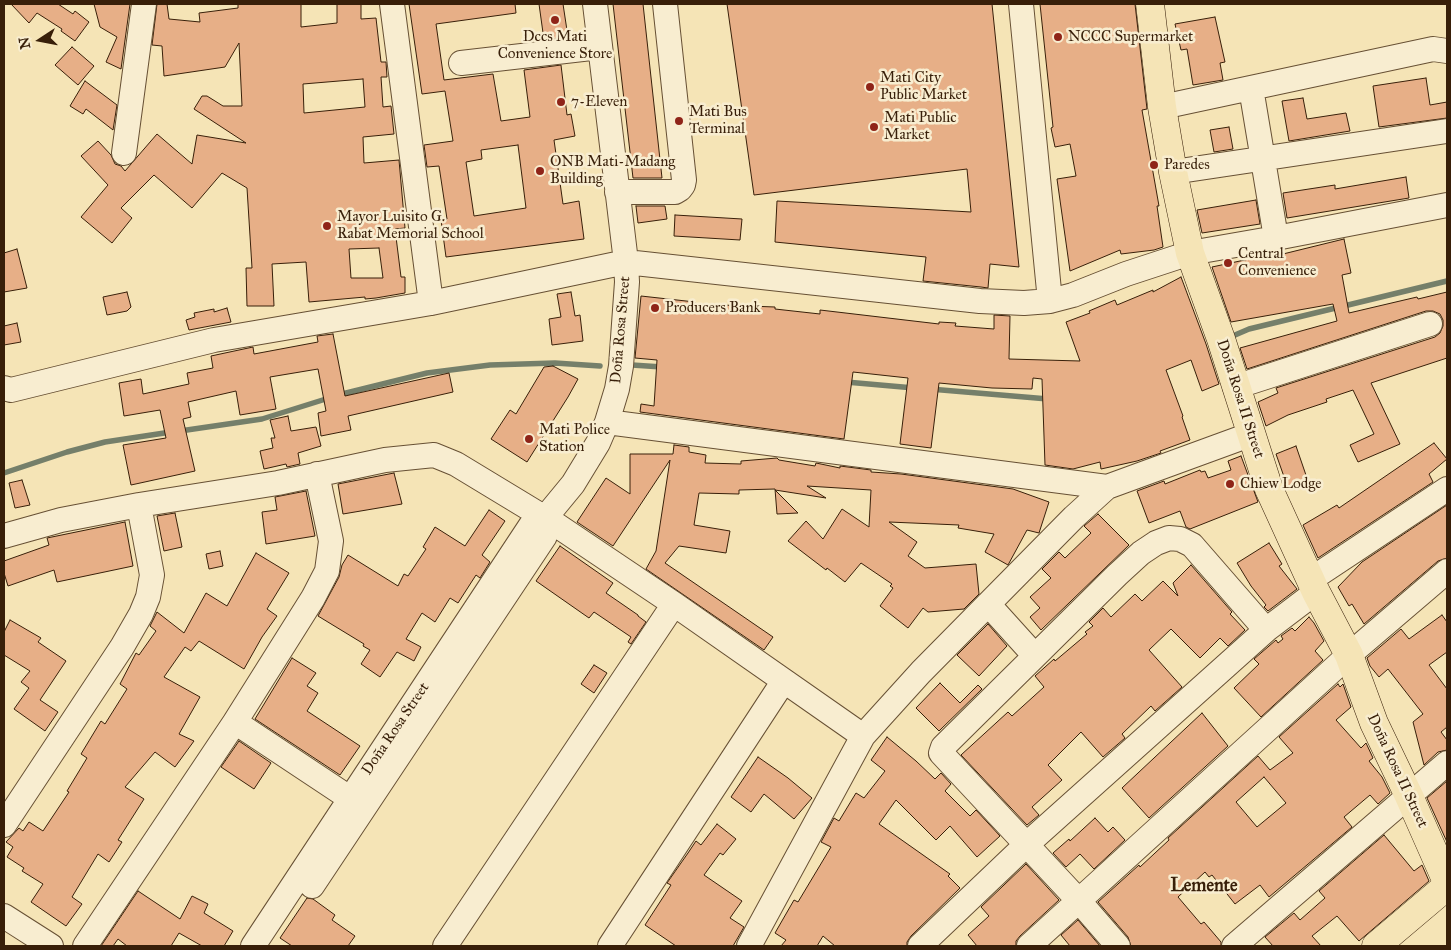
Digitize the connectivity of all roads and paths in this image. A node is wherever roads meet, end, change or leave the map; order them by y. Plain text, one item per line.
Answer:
1 (144, 4) edge
2 (392, 4) edge
3 (595, 4) edge
4 (665, 4) edge
5 (1021, 4) edge
6 (1150, 4) edge
7 (600, 48) junction
8 (1447, 51) edge
9 (461, 63) dead end
10 (1251, 88) junction
11 (1162, 107) junction
12 (1447, 131) edge
13 (124, 153) dead end
14 (1263, 159) junction
15 (1173, 172) junction
16 (617, 192) junction
17 (1447, 205) edge
18 (1276, 238) junction
19 (1190, 253) junction
20 (626, 262) junction
21 (1050, 301) junction
22 (431, 302) junction
23 (1430, 324) dead end
24 (1235, 386) junction
25 (4, 388) edge
26 (607, 422) junction
27 (1252, 434) junction
28 (317, 474) junction
29 (1107, 487) junction
30 (1447, 489) edge
31 (139, 505) junction
32 (545, 518) junction
33 (4, 536) edge
34 (1447, 571) edge
35 (1313, 586) junction
36 (674, 604) junction
37 (988, 604) junction
38 (1266, 630) junction
39 (1350, 655) junction
40 (1035, 656) junction
41 (783, 682) junction
42 (235, 722) junction
43 (863, 736) junction
44 (1447, 763) edge
45 (1409, 796) junction
46 (357, 802) junction
47 (4, 825) edge
48 (1026, 845) junction
49 (1447, 882) edge
50 (1447, 886) edge
51 (1079, 901) junction
52 (4, 916) edge
53 (51, 946) edge
54 (85, 946) edge
55 (252, 946) edge
56 (272, 946) edge
57 (445, 946) edge
58 (610, 946) edge
59 (749, 946) edge
60 (920, 946) edge
61 (1029, 946) edge
62 (1118, 946) edge
63 (1234, 946) edge
64 (1376, 946) edge

1 - 13 street
2 - 22 street
3 - 7 street, Doña Rosa Street
4 - 16 street
5 - 21 street
6 - 11 main road, Doña Rosa II Street
7 - 9 street
7 - 16 street, Doña Rosa Street
8 - 10 street
10 - 11 street
10 - 14 street
11 - 15 main road, Doña Rosa II Street
12 - 14 street
14 - 15 street
14 - 18 street
15 - 19 main road, Doña Rosa II Street
16 - 20 street, Doña Rosa Street
17 - 18 street
18 - 19 street
19 - 21 street
19 - 24 main road, Doña Rosa II Street
20 - 21 street
20 - 22 street
20 - 26 street, Doña Rosa Street
22 - 25 street
23 - 24 street
24 - 27 main road, Doña Rosa II Street
26 - 29 street
26 - 32 street, Doña Rosa Street
27 - 29 street
27 - 35 main road, Doña Rosa II Street
28 - 31 street
28 - 32 street
28 - 42 street
29 - 37 street
30 - 35 street
31 - 33 street
31 - 47 street
32 - 36 street
32 - 46 street, Doña Rosa Street
34 - 39 street
35 - 38 street
35 - 39 main road, Doña Rosa II Street
36 - 41 street
36 - 57 street
37 - 40 street
37 - 43 street
38 - 40 street
38 - 48 street
39 - 45 main road, Doña Rosa II Street
39 - 51 street
40 - 48 street
41 - 43 street
41 - 58 street
42 - 46 street
42 - 54 street
43 - 59 street
44 - 45 street
45 - 49 main road, Doña Rosa II Street
45 - 63 street
46 - 55 street, Doña Rosa Street
46 - 56 street, Doña Rosa Street
48 - 51 street
48 - 60 street
50 - 64 main road
51 - 61 street
51 - 62 street
52 - 53 street

